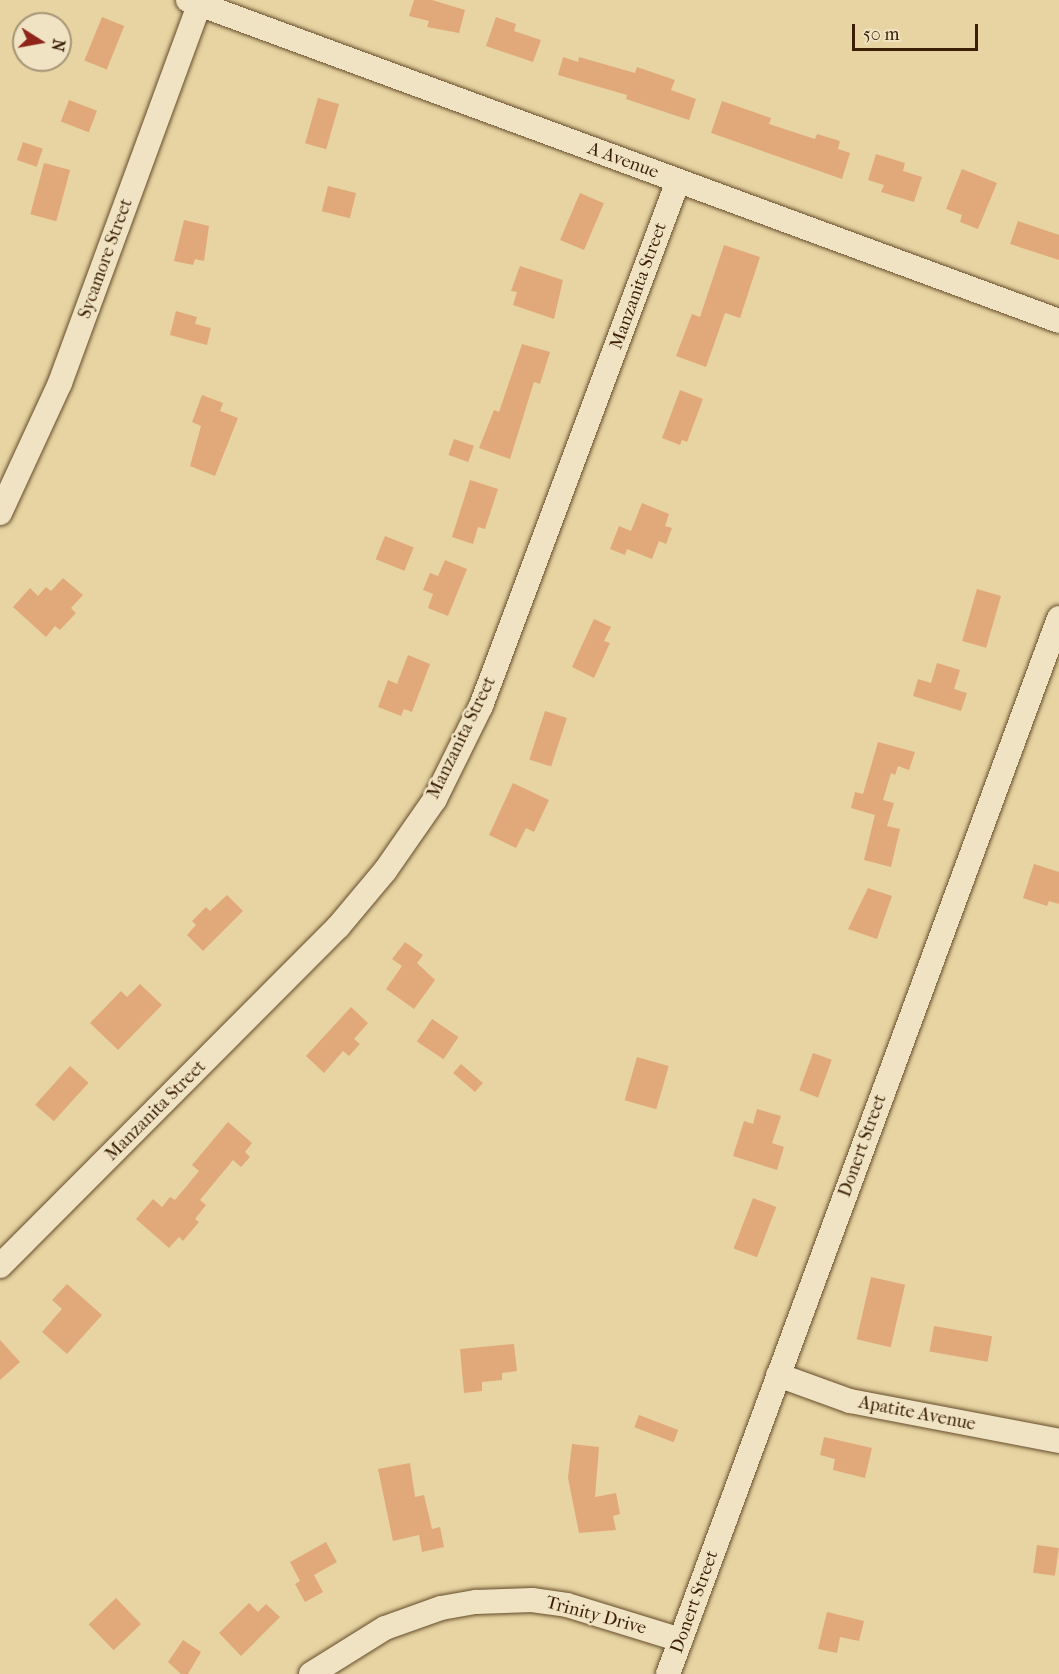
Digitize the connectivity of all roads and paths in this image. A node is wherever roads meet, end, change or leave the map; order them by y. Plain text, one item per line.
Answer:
1 (196, 1) edge
2 (678, 181) junction
3 (1059, 321) edge
4 (0, 513) edge
5 (1059, 618) edge
6 (0, 1266) edge
7 (778, 1376) junction
8 (1059, 1441) edge
9 (681, 1640) junction
10 (311, 1674) edge
11 (668, 1674) edge

1 - 2 street, A Avenue
1 - 4 street, Sycamore Street
2 - 3 street, A Avenue
2 - 6 street, Manzanita Street
5 - 7 street, Donert Street
7 - 8 street, Apatite Avenue
7 - 9 street, Donert Street
9 - 10 street, Trinity Drive
9 - 11 street, Donert Street

